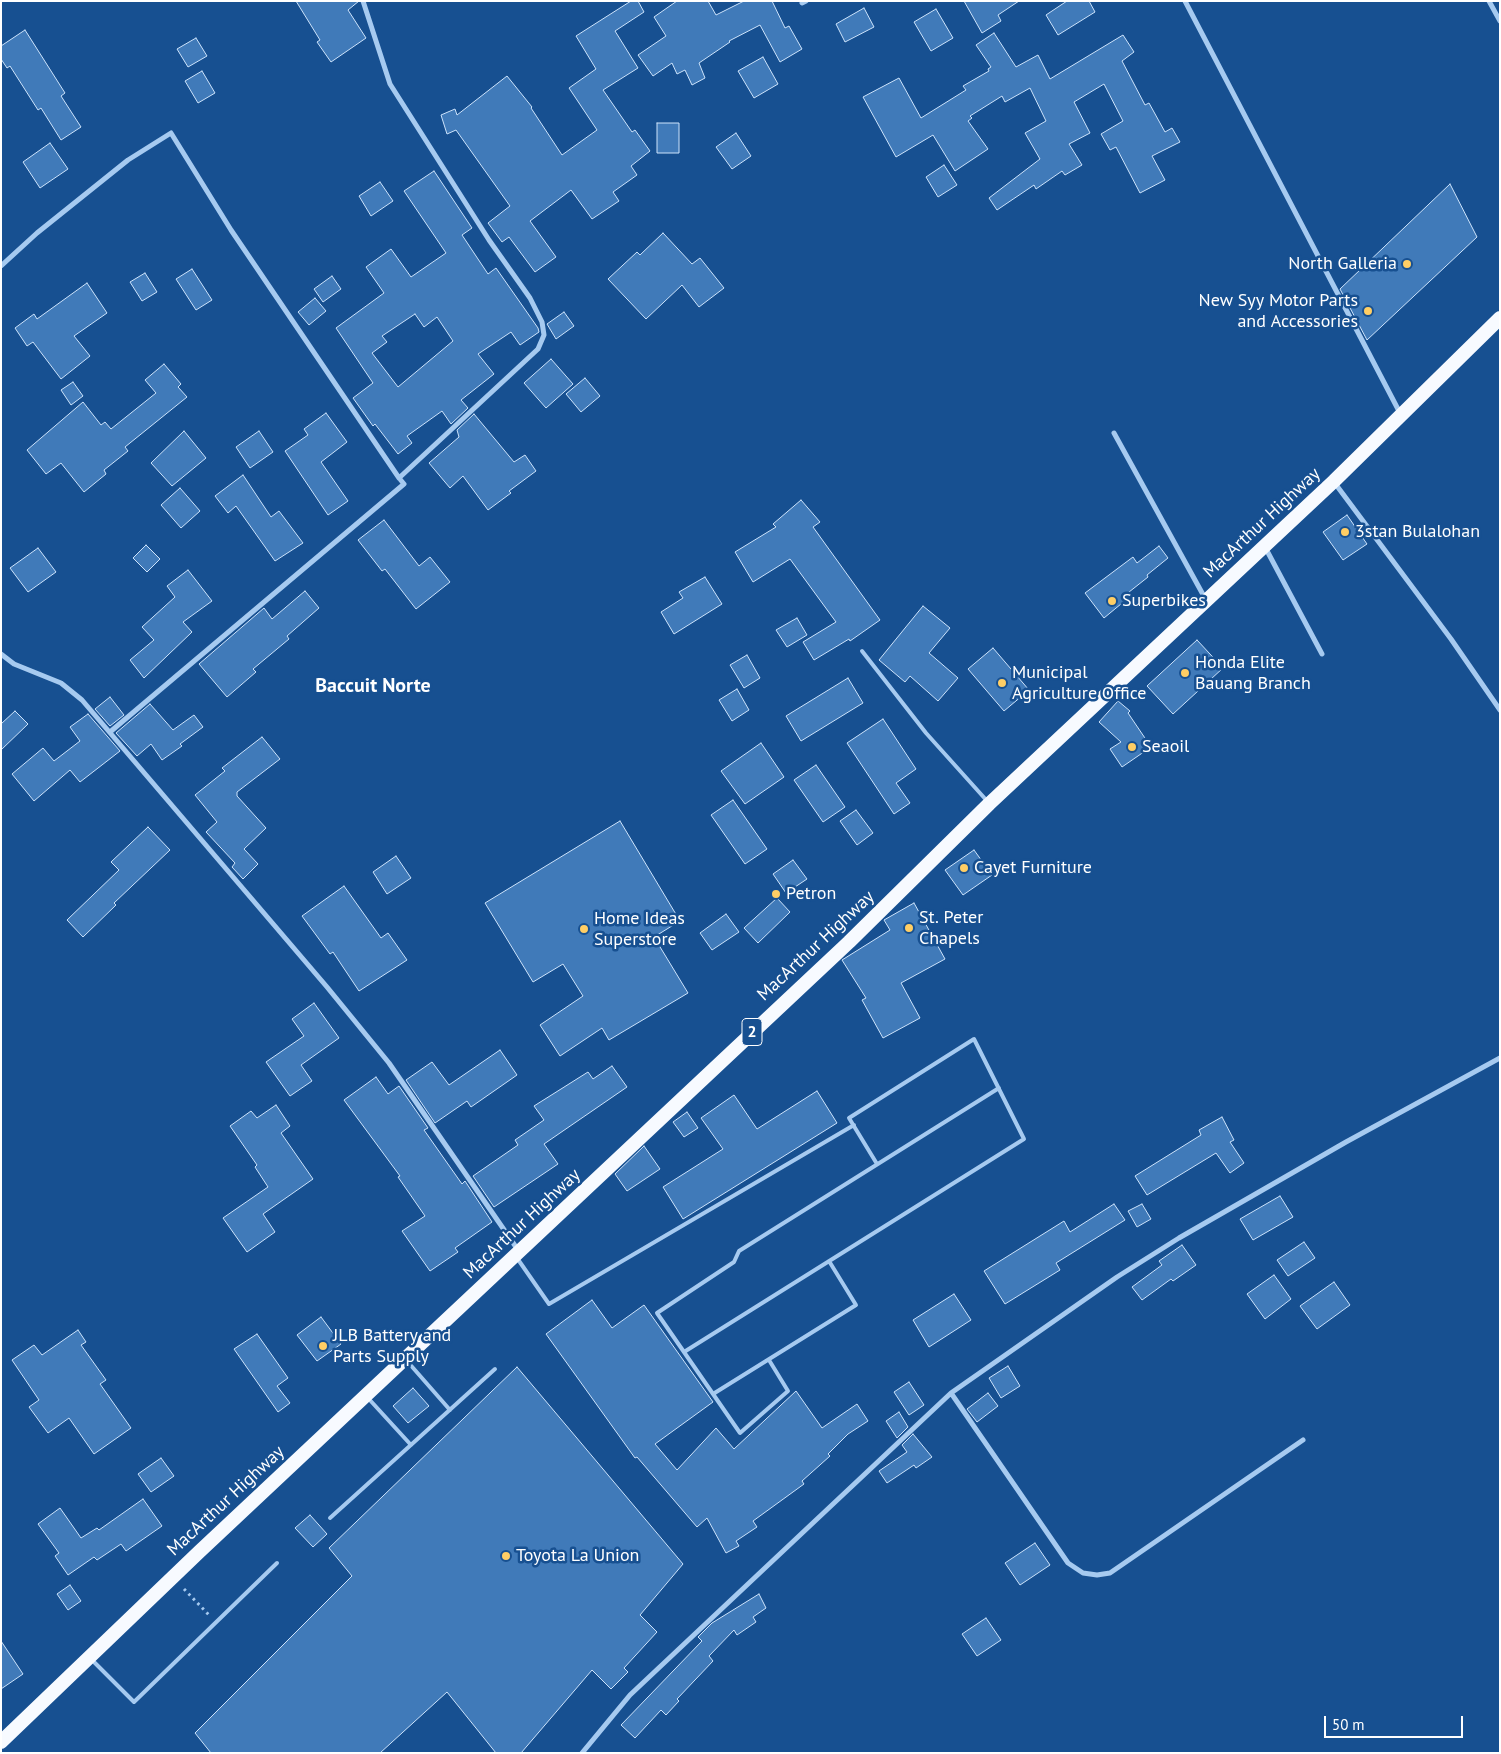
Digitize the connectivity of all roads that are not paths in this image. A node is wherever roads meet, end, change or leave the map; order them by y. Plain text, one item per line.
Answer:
1 (363, 1) edge
2 (1185, 1) edge
3 (1489, 1) edge
4 (1500, 21) edge
5 (1, 266) edge
6 (1500, 318) edge
7 (1401, 416) junction
8 (1114, 433) dead end
9 (399, 478) junction
10 (1334, 482) junction
11 (1264, 547) junction
12 (1206, 601) junction
13 (862, 650) dead end
14 (1, 654) edge
15 (1322, 654) dead end
16 (1500, 710) edge
17 (110, 732) junction
18 (989, 804) junction
19 (1500, 1058) edge
20 (999, 1088) junction
21 (854, 1125) junction
22 (877, 1164) junction
23 (518, 1254) junction
24 (829, 1261) junction
25 (684, 1352) junction
26 (405, 1359) junction
27 (769, 1360) junction
28 (494, 1370) dead end
29 (951, 1393) junction
30 (713, 1394) junction
31 (367, 1396) junction
32 (450, 1410) junction
33 (1303, 1440) dead end
34 (411, 1445) junction
35 (330, 1518) dead end
36 (277, 1563) dead end
37 (90, 1657) junction
38 (1, 1742) edge
39 (582, 1753) edge

1 - 9 street
2 - 7 street
3 - 4 street
5 - 9 street
6 - 7 highway, MacArthur Highway / 2
7 - 10 highway, MacArthur Highway / 2
8 - 12 street
9 - 17 street
10 - 11 highway, MacArthur Highway / 2
10 - 16 street
11 - 12 highway, MacArthur Highway / 2
11 - 15 street
12 - 18 highway, MacArthur Highway / 2
13 - 18 lane
14 - 17 street
17 - 23 street
18 - 23 highway, MacArthur Highway / 2
19 - 29 street
20 - 21 lane
20 - 22 lane
20 - 24 lane
21 - 22 lane
21 - 23 lane
22 - 25 lane
23 - 26 highway, MacArthur Highway / 2
24 - 25 lane
24 - 27 lane
25 - 30 lane
26 - 31 highway, MacArthur Highway / 2
26 - 32 lane
27 - 30 lane
27 - 30 lane
28 - 32 lane
29 - 33 street
29 - 39 street
31 - 34 lane
31 - 37 highway, MacArthur Highway / 2
32 - 34 lane
34 - 35 lane
36 - 37 lane
37 - 38 highway, MacArthur Highway / 2

